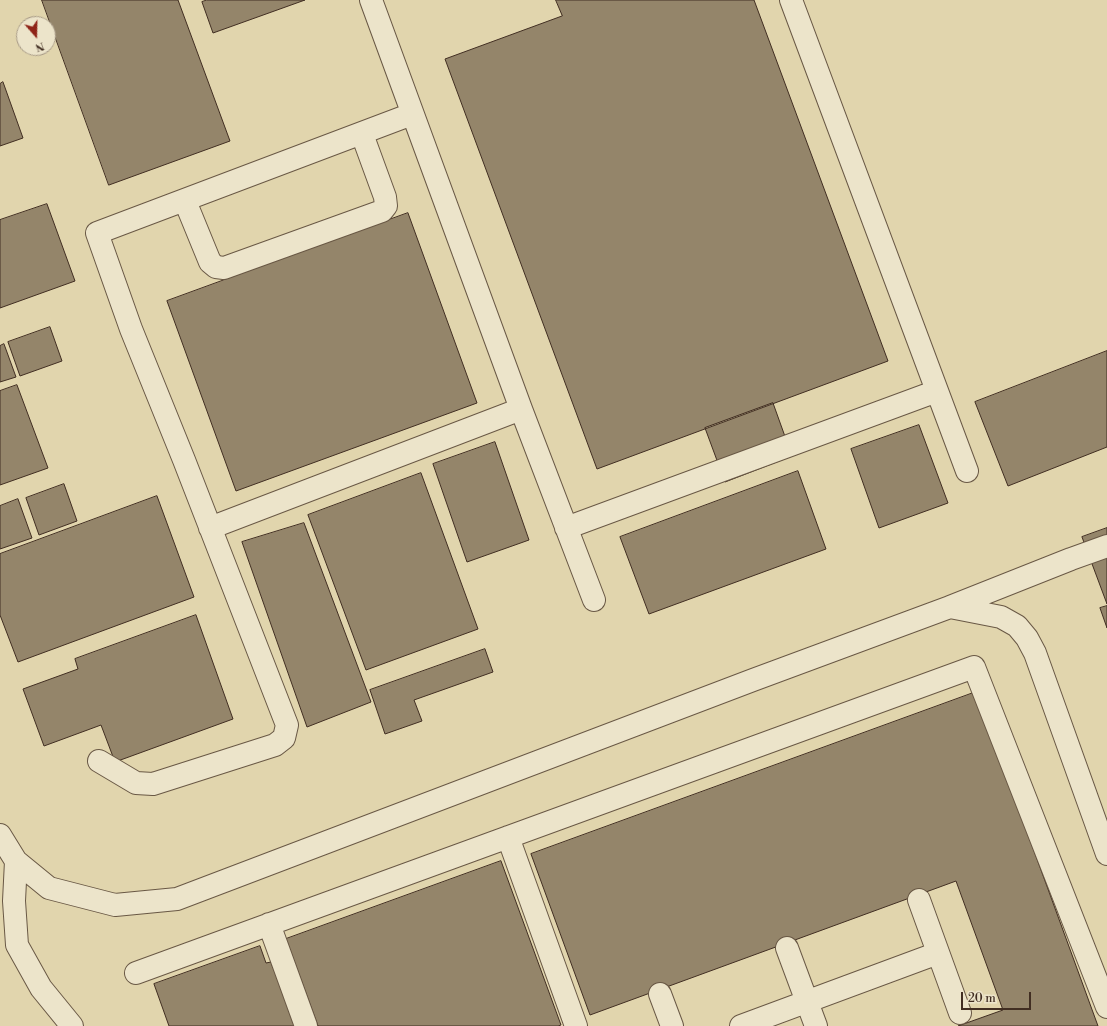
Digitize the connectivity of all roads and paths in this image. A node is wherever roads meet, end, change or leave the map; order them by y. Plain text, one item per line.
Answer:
1 (371, 0) edge
2 (791, 0) edge
3 (412, 114) junction
4 (362, 134) junction
5 (185, 201) junction
6 (937, 391) junction
7 (520, 409) junction
8 (967, 472) dead end
9 (210, 528) junction
10 (566, 528) junction
11 (1107, 546) edge
12 (594, 600) dead end
13 (950, 607) junction
14 (99, 761) dead end
15 (0, 835) edge
16 (508, 837) junction
17 (1107, 854) edge
18 (16, 861) junction
19 (919, 900) dead end
20 (269, 924) junction
21 (787, 948) dead end
22 (938, 953) junction
23 (136, 973) dead end
24 (660, 994) dead end
25 (807, 1002) junction
26 (1107, 1007) edge
27 (960, 1013) dead end
28 (72, 1026) edge
29 (306, 1026) edge
30 (576, 1026) edge
31 (672, 1026) edge
32 (741, 1026) edge
33 (816, 1026) edge

1 - 3 street
2 - 6 street
3 - 4 street
3 - 7 street
4 - 5 street
4 - 5 street
5 - 9 street
6 - 8 street
6 - 10 street
7 - 9 street
7 - 10 street
9 - 14 street
10 - 12 street
11 - 13 street
13 - 17 street
13 - 18 street
15 - 18 street
16 - 20 street
16 - 26 street
16 - 30 street
18 - 28 street
19 - 22 street
20 - 23 street
20 - 29 street
21 - 25 street
22 - 25 street
22 - 27 street
24 - 31 street
25 - 32 street
25 - 33 street

